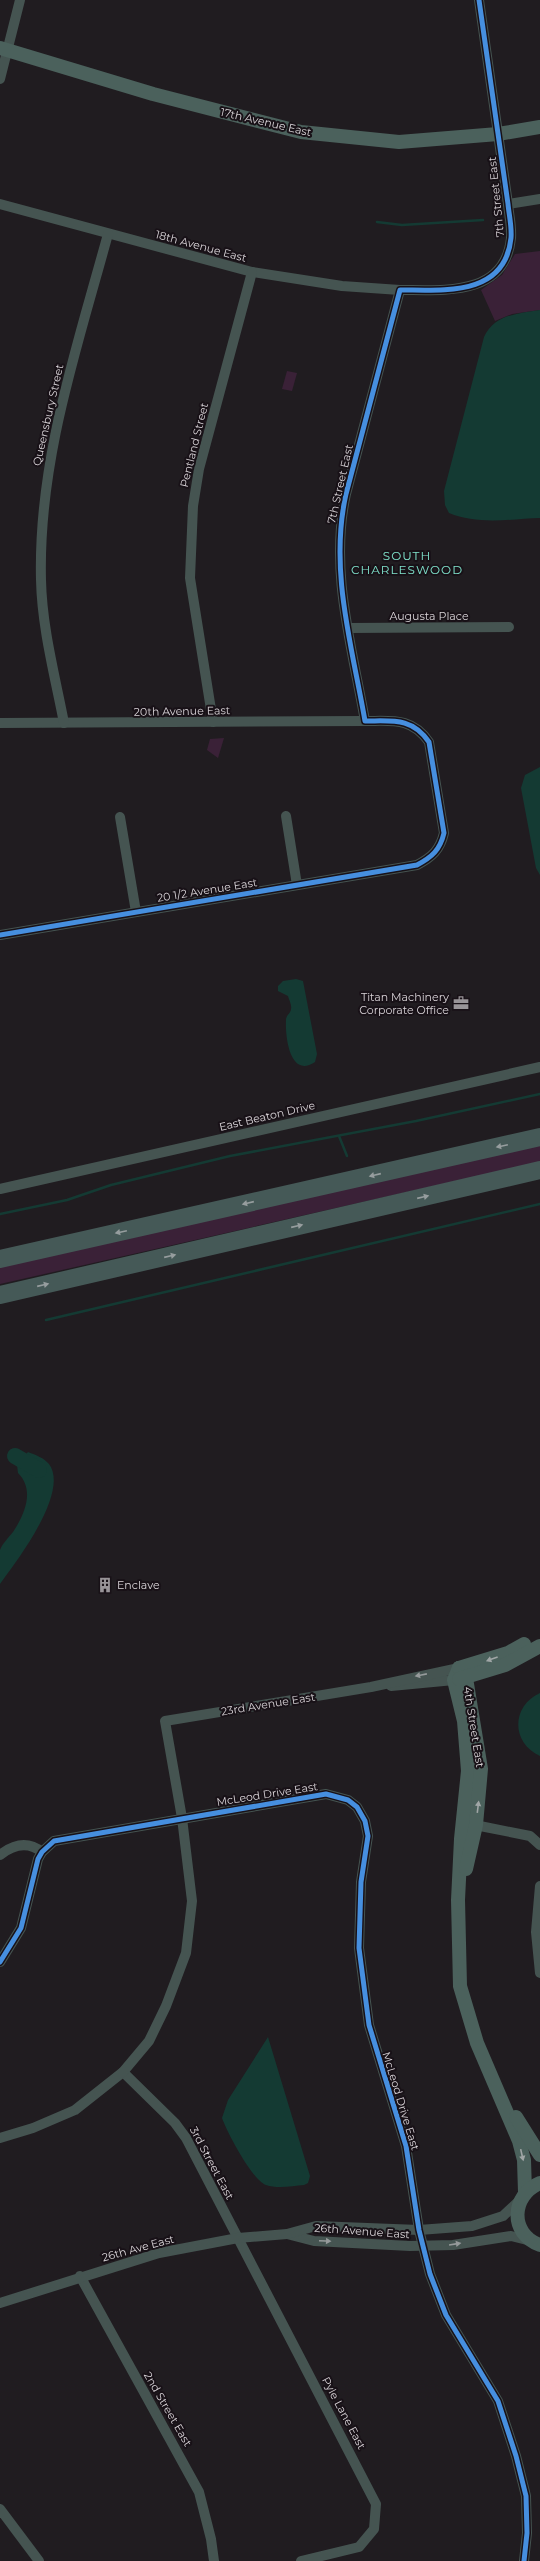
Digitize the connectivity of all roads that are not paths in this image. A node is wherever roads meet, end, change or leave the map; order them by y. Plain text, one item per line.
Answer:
1 (20, 0) edge
2 (479, 0) edge
3 (4, 49) edge
4 (0, 80) edge
5 (540, 127) edge
6 (498, 134) junction
7 (540, 199) edge
8 (0, 204) edge
9 (508, 204) junction
10 (108, 234) junction
11 (252, 272) junction
12 (400, 290) junction
13 (509, 627) dead end
14 (349, 628) junction
15 (365, 721) junction
16 (213, 722) junction
17 (0, 723) edge
18 (64, 723) junction
19 (286, 816) dead end
20 (120, 817) dead end
21 (297, 885) junction
22 (136, 912) junction
23 (0, 935) edge
24 (540, 1067) edge
25 (540, 1138) edge
26 (540, 1170) edge
27 (0, 1189) edge
28 (0, 1259) edge
29 (0, 1295) edge
30 (540, 1637) edge
31 (540, 1646) edge
32 (460, 1675) junction
33 (182, 1818) junction
34 (469, 1824) junction
35 (540, 1845) edge
36 (42, 1852) junction
37 (0, 1855) edge
38 (540, 1886) edge
39 (0, 1962) edge
40 (540, 1973) edge
41 (123, 2072) junction
42 (493, 2080) junction
43 (0, 2138) edge
44 (540, 2155) edge
45 (540, 2183) edge
46 (522, 2196) junction
47 (419, 2230) junction
48 (287, 2234) junction
49 (238, 2238) junction
50 (538, 2245) edge
51 (423, 2246) junction
52 (80, 2276) junction
53 (0, 2303) edge
54 (0, 2509) edge
55 (39, 2561) edge
56 (214, 2561) edge
57 (301, 2561) edge
58 (524, 2561) edge

1 - 3 street
2 - 6 street, 7th Street East
3 - 4 street
3 - 6 street, 17th Avenue East
5 - 6 street, 17th Avenue East
6 - 9 street, 7th Street East
7 - 9 street
8 - 10 street, 18th Avenue East
9 - 12 street, 7th Street East
10 - 11 street, 18th Avenue East
10 - 18 street, Queensbury Street
11 - 12 street, 18th Avenue East
11 - 16 street, Pentland Street
12 - 14 street, 7th Street East
13 - 14 street, Augusta Place
14 - 15 street, 7th Street East
15 - 16 street, 20th Avenue East
15 - 21 street, 20 1/2 Avenue East
16 - 18 street, 20th Avenue East
17 - 18 street, 20th Avenue East
19 - 21 street
20 - 22 street
21 - 22 street, 20 1/2 Avenue East
22 - 23 street, 20 1/2 Avenue East
24 - 27 street, East Beaton Drive
25 -> 28 highway
29 -> 26 highway
30 -> 32 street, 23rd Avenue East
31 - 32 street, 23rd Avenue East
32 - 33 street, 23rd Avenue East
32 - 34 street, 4th Street East
33 - 36 street, McLeod Drive East
33 - 41 street
33 - 47 street, McLeod Drive East
34 - 35 street
34 - 42 street, 4th Street East
36 - 37 street
36 - 39 street
38 - 40 street
41 - 43 street
41 - 49 street, 3rd Street East
42 - 44 street, 4th Street East
42 -> 46 street, 4th Street East
45 - 46 street
46 - 47 street, 26th Avenue East
46 - 50 street, 4th Street East
47 - 48 street, 26th Avenue East
47 - 51 street, McLeod Drive East
48 - 49 street, 26th Ave East
48 -> 51 street, 26th Avenue East
49 - 52 street, 26th Ave East
49 - 57 street, Pyle Lane East
51 -> 50 street, 26th Avenue East
51 - 58 street, McLeod Drive East
52 - 53 street, 26th Ave East
52 - 56 street, 2nd Street East
54 - 55 street

